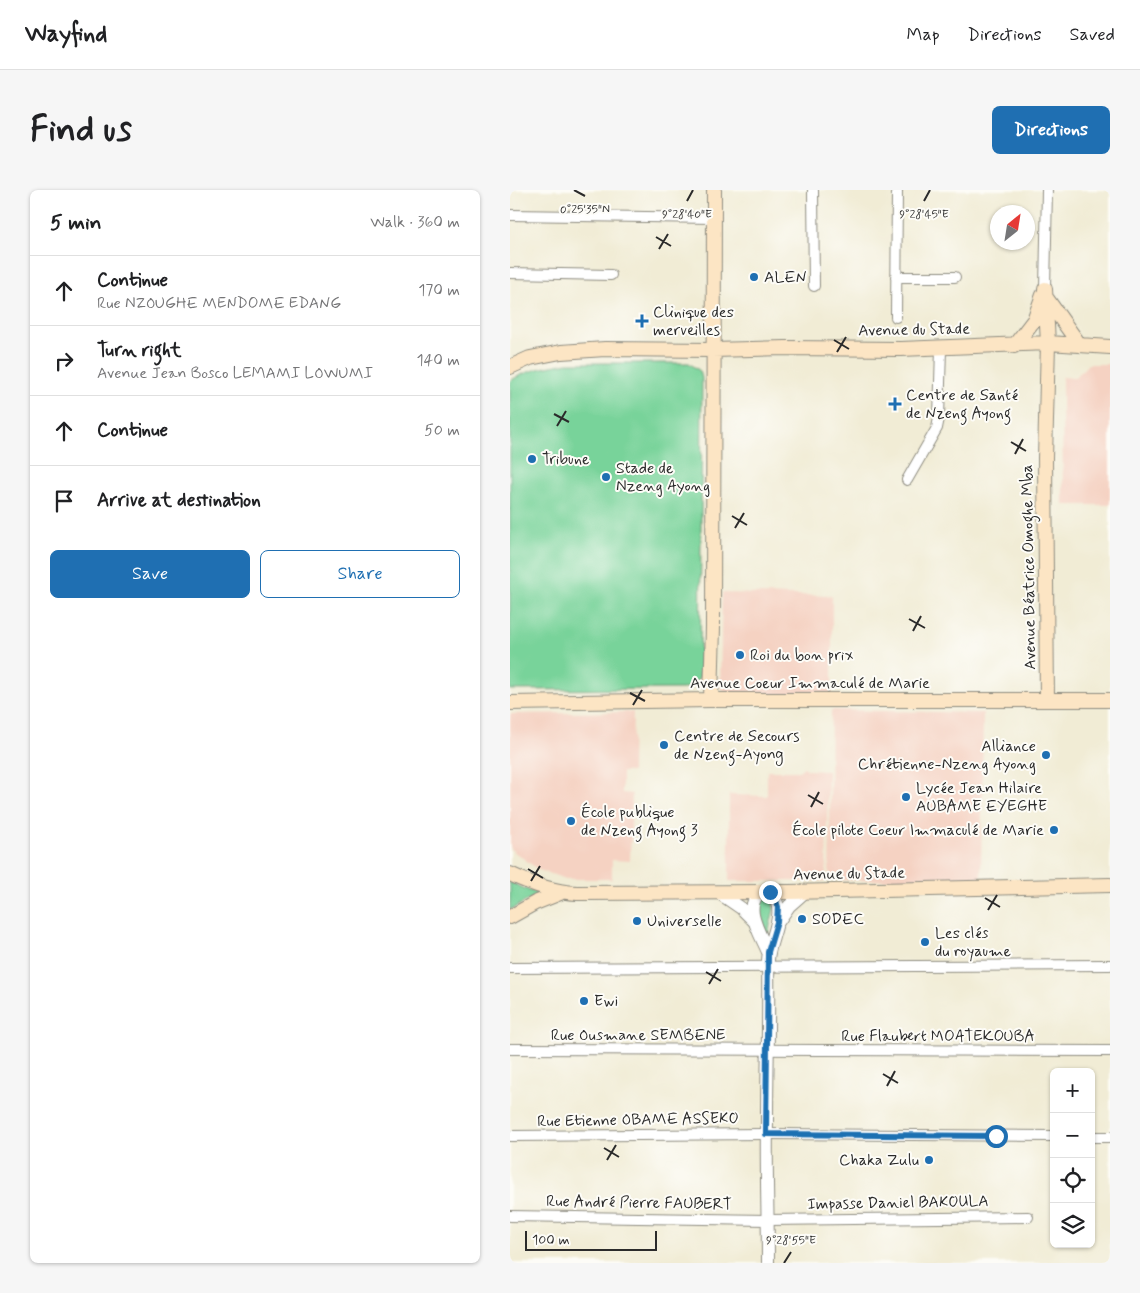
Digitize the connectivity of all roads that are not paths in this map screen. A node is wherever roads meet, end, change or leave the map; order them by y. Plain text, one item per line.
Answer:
1 (714, 190) edge
2 (813, 190) edge
3 (897, 190) edge
4 (1047, 190) edge
5 (510, 215) edge
6 (714, 218) junction
7 (510, 273) edge
8 (611, 275) dead end
9 (896, 276) junction
10 (955, 277) dead end
11 (814, 286) dead end
12 (1045, 289) junction
13 (896, 317) dead end
14 (1048, 343) junction
15 (1074, 344) junction
16 (1014, 346) junction
17 (1110, 347) edge
18 (941, 348) junction
19 (713, 350) junction
20 (510, 367) edge
21 (1046, 370) junction
22 (906, 480) dead end
23 (711, 700) junction
24 (1048, 700) junction
25 (1110, 700) edge
26 (510, 702) edge
27 (510, 874) edge
28 (1110, 885) edge
29 (806, 891) junction
30 (560, 892) junction
31 (719, 893) junction
32 (765, 893) junction
33 (510, 917) edge
34 (756, 924) junction
35 (775, 928) junction
36 (768, 952) junction
37 (1110, 965) edge
38 (510, 968) edge
39 (768, 968) junction
40 (510, 1049) edge
41 (767, 1051) junction
42 (1110, 1051) edge
43 (766, 1134) junction
44 (510, 1136) edge
45 (1050, 1136) edge
46 (1095, 1137) edge
47 (1110, 1137) edge
48 (510, 1216) edge
49 (1028, 1217) dead end
50 (768, 1220) junction
51 (768, 1263) edge

1 - 6 main road
2 - 11 street
3 - 9 street
4 - 12 street
5 - 6 street
6 - 19 main road
7 - 8 street
9 - 10 street
9 - 13 street
12 - 14 main road, Avenue Béatrice Omoghe Mba
12 - 15 main road
12 - 16 main road
14 - 15 main road, Avenue du Stade
14 - 16 main road, Avenue du Stade
14 - 21 main road, Avenue Béatrice Omoghe Mba
15 - 17 main road, Avenue du Stade
15 - 21 main road
16 - 18 main road, Avenue du Stade
16 - 21 main road
18 - 19 main road, Avenue du Stade
18 - 22 street
19 - 20 main road, Avenue du Stade
19 - 23 main road
21 - 24 main road, Avenue Béatrice Omoghe Mba
23 - 24 main road, Avenue Coeur Immaculé de Marie
23 - 26 main road, Avenue Coeur Immaculé de Marie
24 - 25 main road, Avenue Coeur Immaculé de Marie
27 - 30 main road
28 - 29 main road, Avenue du Stade
29 - 32 main road, Avenue du Stade
29 - 35 street
30 - 31 main road, Avenue du Stade
30 - 33 main road
31 - 32 main road, Avenue du Stade
31 - 34 street
32 - 34 street
32 - 35 street
34 - 36 street
35 - 36 street
36 - 39 street
37 - 39 street
38 - 39 street
39 - 41 street
40 - 41 street, Rue Ousmane SEMBENE
41 - 42 street, Rue Flaubert MOATEKOUBA
41 - 43 street
43 - 44 street, Rue Etienne OBAME ASSEKO
43 - 45 street, Rue Etienne OBAME ASSEKO
43 - 50 street
46 - 47 street
48 - 50 street, Rue André Pierre FAUBERT
49 - 50 street, Impasse Daniel BAKOULA
50 - 51 street

